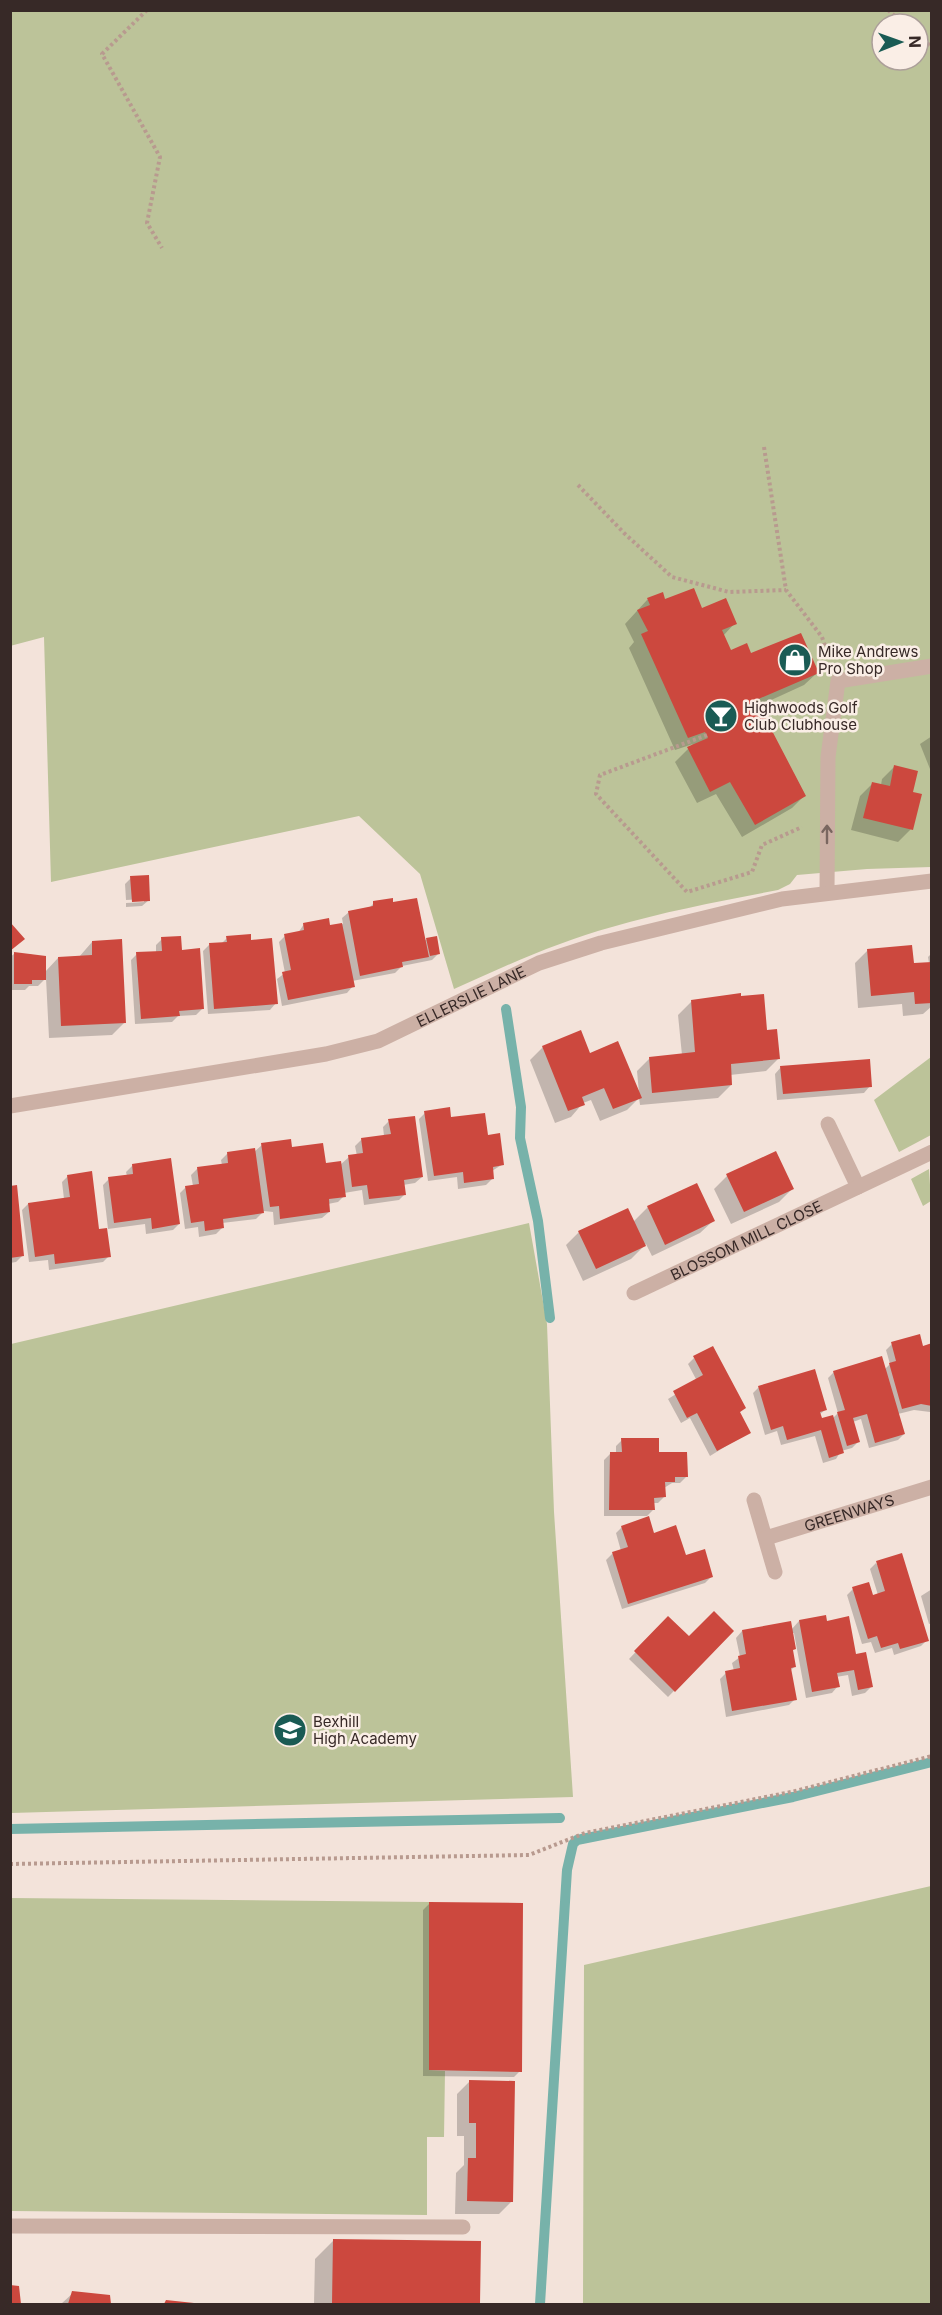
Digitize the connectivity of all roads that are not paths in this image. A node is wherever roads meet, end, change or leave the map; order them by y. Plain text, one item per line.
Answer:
1 (932, 666) edge
2 (932, 881) edge
3 (827, 892) junction
4 (10, 1106) edge
5 (828, 1124) dead end
6 (932, 1152) edge
7 (858, 1187) junction
8 (634, 1293) dead end
9 (932, 1487) edge
10 (754, 1500) dead end
11 (766, 1538) junction
12 (776, 1572) dead end
13 (10, 2226) edge
14 (463, 2227) dead end

3 -> 1 street
2 - 3 street, ELLERSLIE LANE
3 - 4 street, ELLERSLIE LANE
5 - 7 street
6 - 7 street, BLOSSOM MILL CLOSE
7 - 8 street, BLOSSOM MILL CLOSE
9 - 11 street, GREENWAYS
10 - 11 street
11 - 12 street
13 - 14 street

